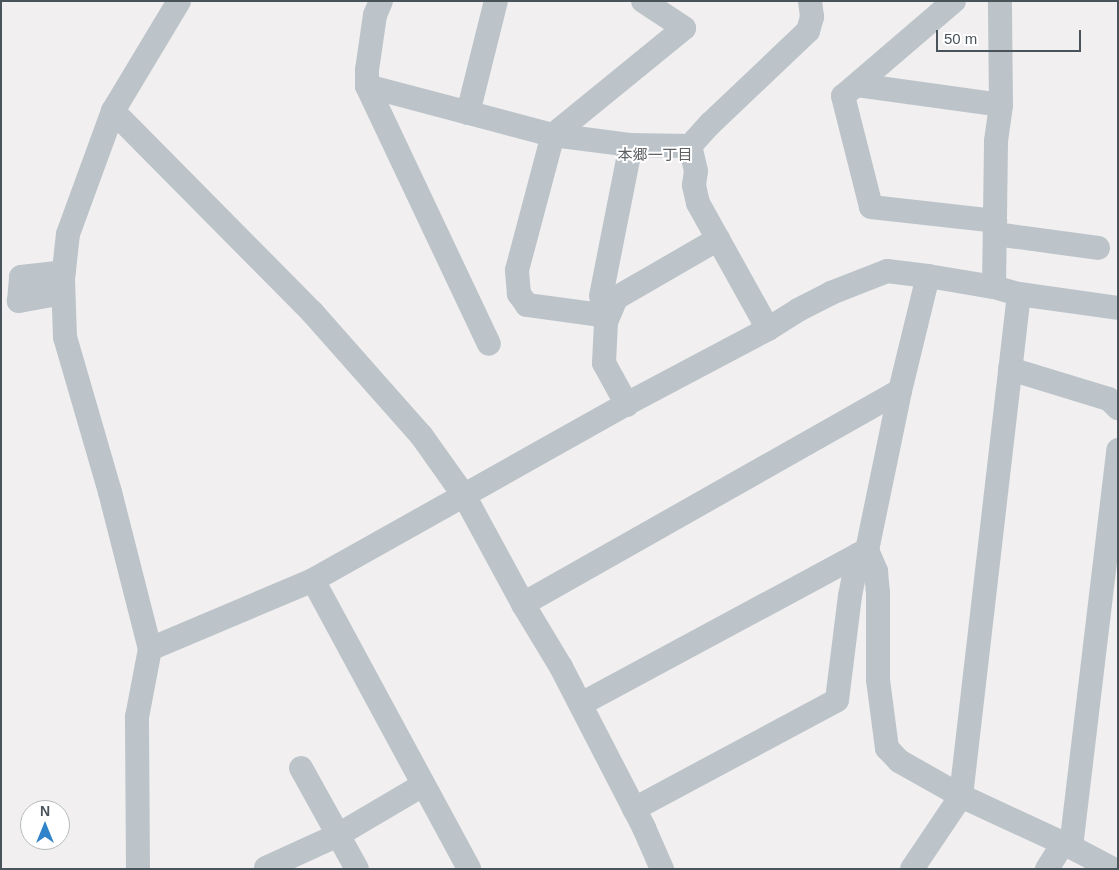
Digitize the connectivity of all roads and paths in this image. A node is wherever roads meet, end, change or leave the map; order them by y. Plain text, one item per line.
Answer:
1 (179, 1) edge
2 (381, 1) edge
3 (496, 1) edge
4 (643, 1) edge
5 (810, 1) edge
6 (954, 1) edge
7 (1000, 1) edge
8 (857, 85) junction
9 (367, 86) junction
10 (1001, 105) junction
11 (113, 111) junction
12 (468, 113) junction
13 (553, 135) junction
14 (631, 145) junction
15 (690, 146) junction
16 (996, 228) junction
17 (718, 239) junction
18 (1098, 248) dead end
19 (928, 276) junction
20 (994, 286) junction
21 (1019, 294) junction
22 (1118, 308) edge
23 (768, 329) junction
24 (489, 344) dead end
25 (1010, 369) junction
26 (900, 391) junction
27 (627, 405) junction
28 (1118, 408) edge
29 (1118, 450) edge
30 (465, 497) junction
31 (863, 553) junction
32 (313, 580) junction
33 (523, 604) junction
34 (150, 649) junction
35 (581, 704) junction
36 (302, 768) dead end
37 (423, 785) junction
38 (961, 796) junction
39 (634, 809) junction
40 (338, 835) junction
41 (1067, 846) junction
42 (266, 868) edge
43 (138, 869) edge
44 (357, 869) edge
45 (469, 869) edge
46 (662, 869) edge
47 (912, 869) edge
48 (1047, 869) edge
49 (1113, 869) edge

1 - 11 street
2 - 9 street
3 - 12 street
4 - 13 street
5 - 15 street
6 - 8 street
7 - 10 street
8 - 10 street
8 - 16 street
9 - 12 street
9 - 24 street
10 - 16 street
11 - 30 street
11 - 34 street
12 - 13 street
13 - 14 street
13 - 14 street
14 - 15 street
15 - 17 street
16 - 18 street
16 - 20 street
17 - 23 street
17 - 27 street
19 - 20 street
19 - 23 street
19 - 26 street
20 - 21 street
21 - 22 street
21 - 25 street
23 - 27 street
25 - 28 street
25 - 38 street
26 - 31 street
26 - 33 street
27 - 30 street
29 - 41 street
30 - 32 street
30 - 33 street
31 - 35 street
31 - 38 street
31 - 39 street
32 - 34 street
32 - 37 street
33 - 35 street
34 - 43 street
35 - 39 street
36 - 40 street
37 - 40 street
37 - 45 street
38 - 41 street
38 - 47 street
39 - 46 street
40 - 42 street
40 - 44 street
41 - 48 street
41 - 49 street

